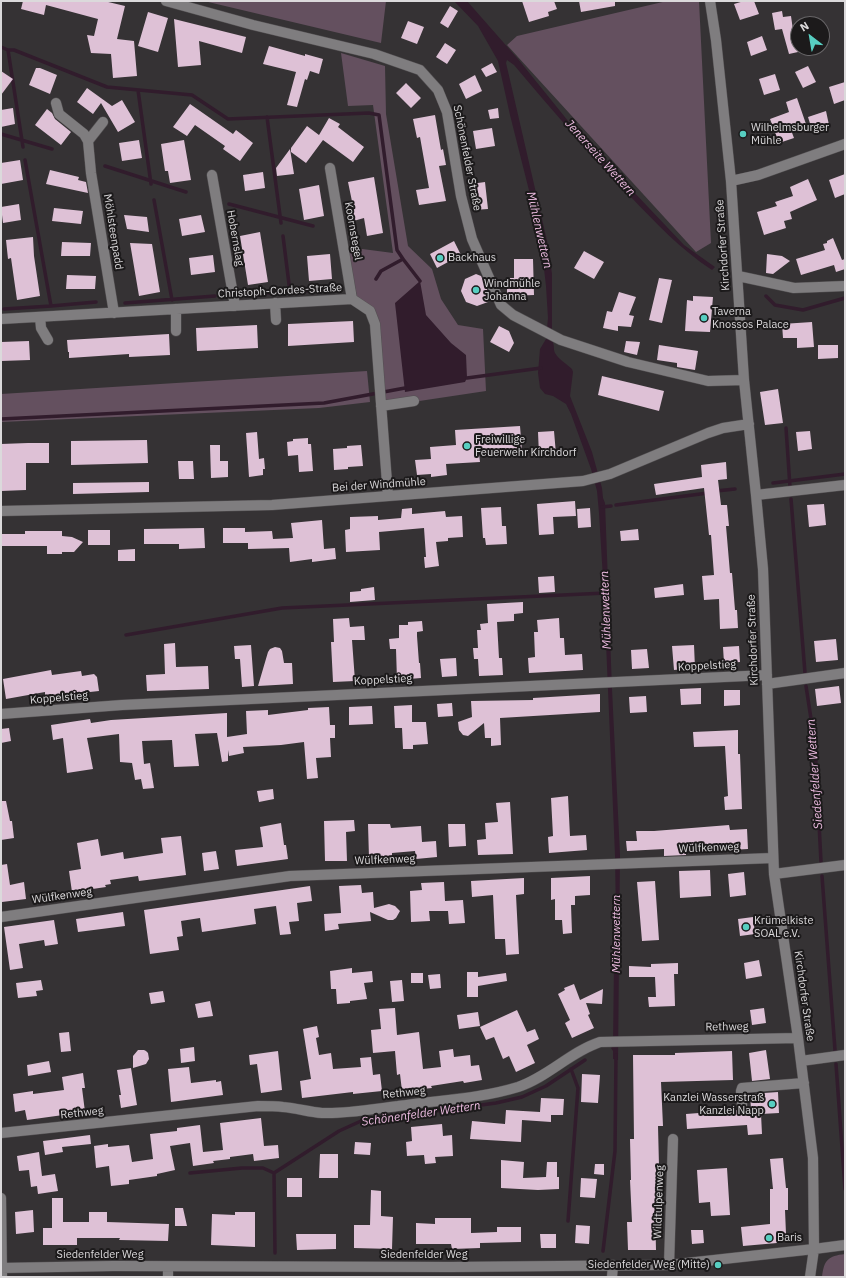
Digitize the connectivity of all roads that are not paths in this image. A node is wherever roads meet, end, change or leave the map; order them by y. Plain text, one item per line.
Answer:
1 (166, 1) edge
2 (710, 1) edge
3 (56, 103) dead end
4 (103, 122) dead end
5 (88, 141) junction
6 (845, 144) edge
7 (330, 168) dead end
8 (212, 175) dead end
9 (731, 181) junction
10 (738, 276) junction
11 (845, 286) edge
12 (352, 299) junction
13 (275, 303) junction
14 (235, 306) junction
15 (176, 309) junction
16 (114, 313) junction
17 (40, 317) junction
18 (1, 319) edge
19 (276, 320) dead end
20 (176, 331) dead end
21 (48, 340) dead end
22 (744, 380) junction
23 (414, 401) dead end
24 (381, 406) junction
25 (749, 424) junction
26 (845, 484) edge
27 (756, 495) junction
28 (388, 496) junction
29 (1, 511) edge
30 (845, 673) edge
31 (767, 679) junction
32 (1, 714) edge
33 (773, 858) junction
34 (845, 865) edge
35 (774, 874) junction
36 (1, 917) edge
37 (798, 1038) junction
38 (845, 1055) edge
39 (801, 1061) junction
40 (804, 1083) junction
41 (742, 1105) dead end
42 (1, 1133) edge
43 (673, 1139) dead end
44 (1, 1198) edge
45 (845, 1245) edge
46 (814, 1249) junction
47 (669, 1264) junction
48 (613, 1265) junction
49 (2, 1271) edge
50 (168, 1272) edge
51 (450, 1272) edge
52 (612, 1277) edge
53 (810, 1277) edge

1 - 22 street, Schönenfelder Straße
2 - 9 street, Kirchdorfer Straße
3 - 5 street
4 - 5 street
5 - 16 street, Möhlsteenpadd
6 - 9 street
7 - 12 street, Koornstegel
8 - 14 street, Hobernslag
9 - 10 street, Kirchdorfer Straße
10 - 11 street
10 - 22 street, Kirchdorfer Straße
12 - 13 street, Christoph-Cordes-Straße
12 - 24 street, Christoph-Cordes-Straße
13 - 14 street, Christoph-Cordes-Straße
13 - 19 street
14 - 15 street, Christoph-Cordes-Straße
15 - 16 street, Christoph-Cordes-Straße
15 - 20 street
16 - 17 street, Christoph-Cordes-Straße
17 - 18 street, Christoph-Cordes-Straße
17 - 21 street
22 - 25 street, Kirchdorfer Straße
23 - 24 street
24 - 28 street, Christoph-Cordes-Straße
25 - 27 street, Kirchdorfer Straße
25 - 28 street, Bei der Windmühle
26 - 27 street
27 - 31 street, Kirchdorfer Straße
28 - 29 street, Bei der Windmühle
30 - 31 street, Koppelstieg
31 - 32 street, Koppelstieg
31 - 33 street, Kirchdorfer Straße
33 - 35 street, Kirchdorfer Straße
33 - 36 street, Wülfkenweg
34 - 35 street
35 - 37 street, Kirchdorfer Straße
37 - 39 street, Kirchdorfer Straße
37 - 42 street, Rethweg
38 - 39 street
39 - 40 street, Kirchdorfer Straße
40 - 41 street
40 - 46 street, Kirchdorfer Straße
43 - 47 street, Wildtulpenweg
44 - 49 street
45 - 46 street, Siedenfelder Weg
46 - 47 street, Siedenfelder Weg
46 - 53 street, Kirchdorfer Straße
47 - 48 street, Siedenfelder Weg
48 - 51 street, Siedenfelder Weg
48 - 52 street
49 - 50 street, Siedenfelder Weg
50 - 51 street, Siedenfelder Weg

